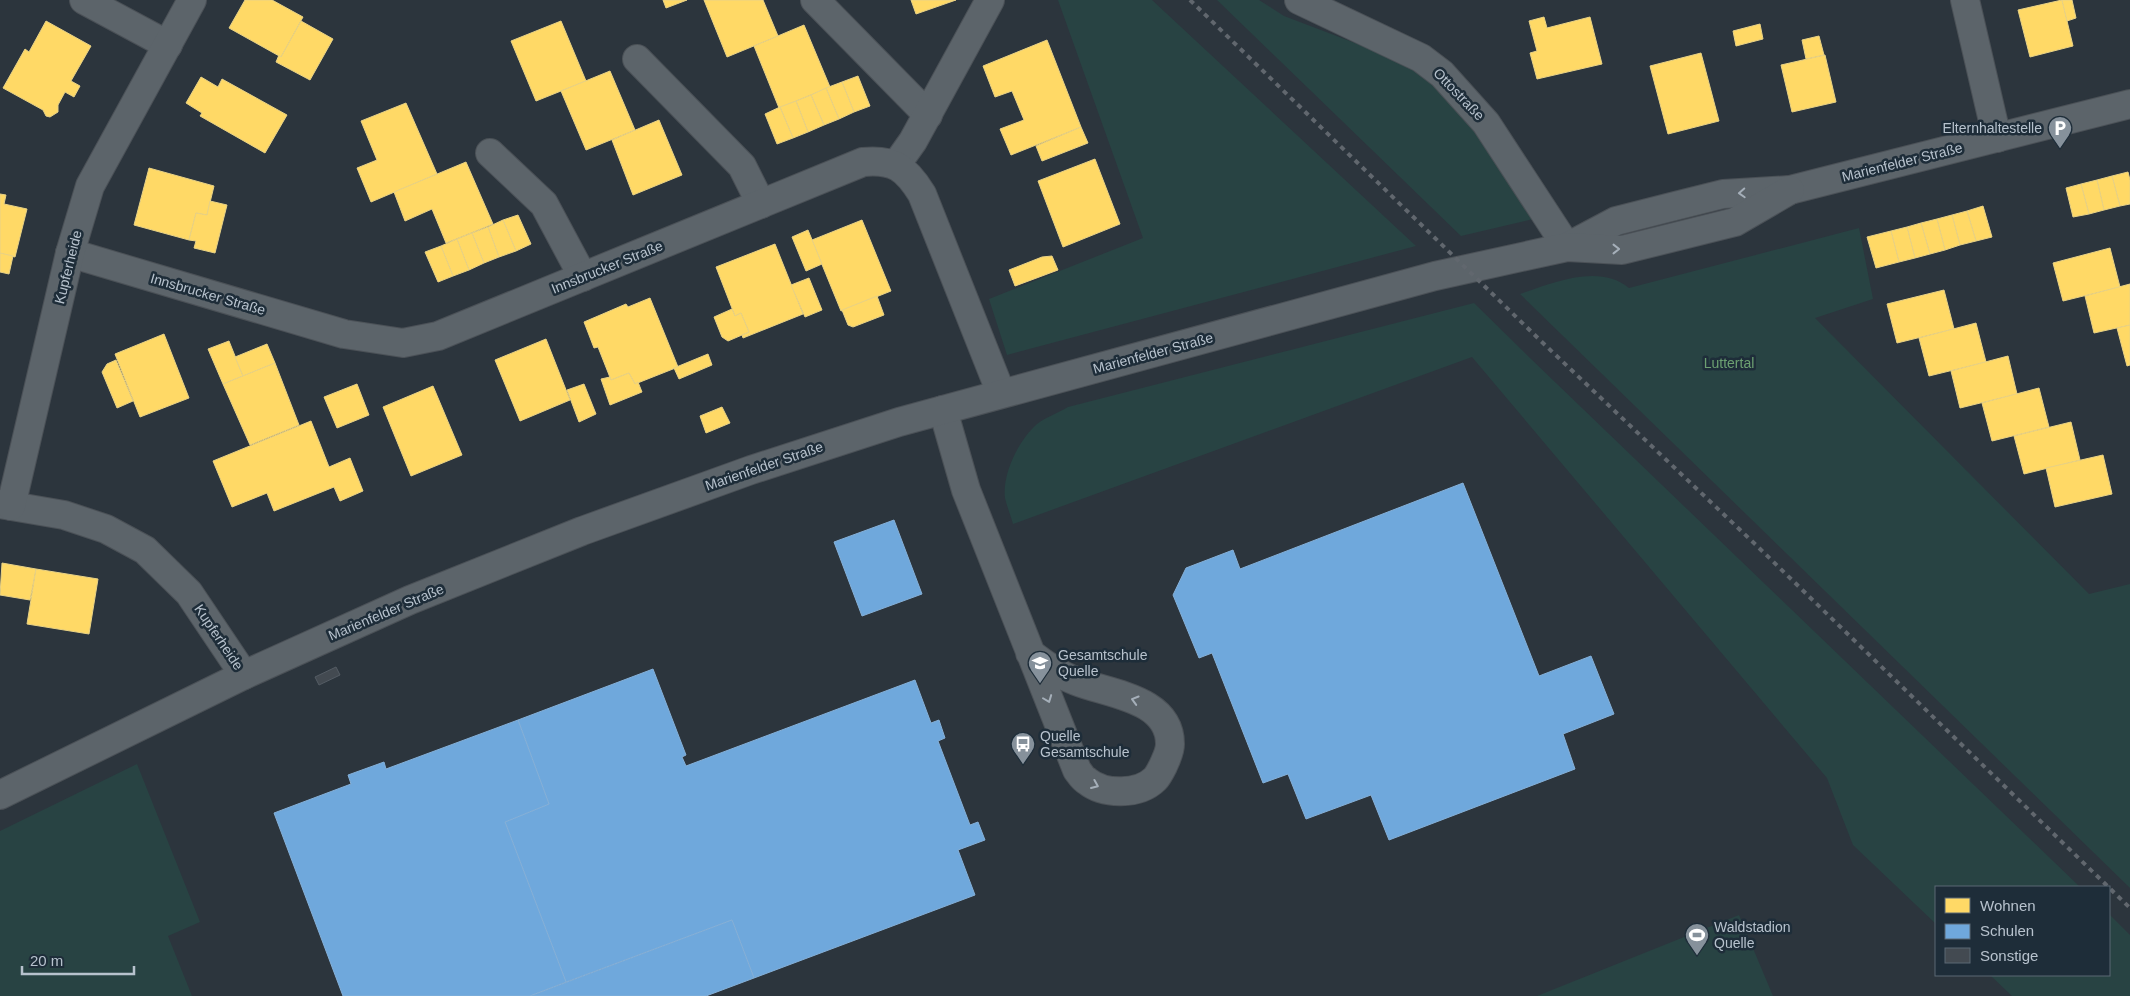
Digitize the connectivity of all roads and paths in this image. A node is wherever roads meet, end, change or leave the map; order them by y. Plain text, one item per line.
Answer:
1 (84, 0) edge
2 (192, 0) edge
3 (815, 0) edge
4 (990, 0) edge
5 (1299, 0) edge
6 (1964, 0) edge
7 (168, 45) junction
8 (637, 59) dead end
9 (2130, 104) edge
10 (928, 115) junction
11 (1997, 138) junction
12 (490, 153) dead end
13 (896, 164) junction
14 (761, 204) junction
15 (1567, 247) junction
16 (70, 253) junction
17 (583, 277) junction
18 (1001, 394) junction
19 (943, 410) junction
20 (6, 505) edge
21 (1030, 653) junction
22 (244, 676) junction
23 (0, 795) edge

1 - 7 street
2 - 7 street, Kupferheide
3 - 10 street
4 - 10 street
5 - 15 street, Ottostraße
6 - 11 street
7 - 16 street, Kupferheide
8 - 14 street
9 - 11 street, Marienfelder Straße
10 - 13 street
11 - 15 street, Marienfelder Straße
12 - 17 street
13 - 14 street, Innsbrucker Straße
13 - 18 street
14 - 17 street, Innsbrucker Straße
15 - 18 street, Marienfelder Straße
16 - 17 street, Innsbrucker Straße
16 - 20 street, Kupferheide
18 - 19 street, Marienfelder Straße
19 - 21 street
19 - 22 street, Marienfelder Straße
20 - 22 street, Kupferheide
21 -> 21 street
22 - 23 street, Marienfelder Straße

